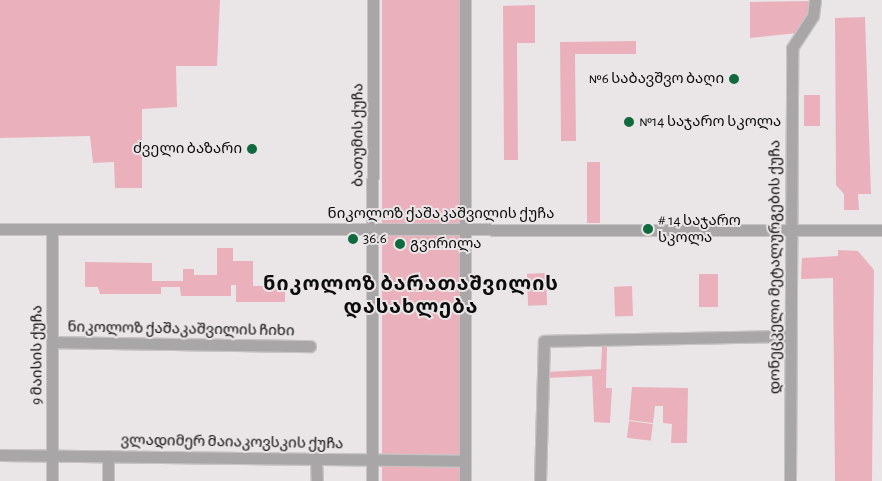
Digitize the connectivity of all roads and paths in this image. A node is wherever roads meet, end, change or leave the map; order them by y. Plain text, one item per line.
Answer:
1 (373, 0) edge
2 (465, 0) edge
3 (815, 0) edge
4 (372, 228) junction
5 (0, 229) edge
6 (52, 229) junction
7 (464, 229) junction
8 (790, 229) junction
9 (882, 230) edge
10 (790, 336) junction
11 (52, 342) junction
12 (310, 346) dead end
13 (0, 455) edge
14 (52, 455) junction
15 (108, 456) junction
16 (316, 458) junction
17 (372, 459) junction
18 (464, 461) junction
19 (52, 481) edge
20 (108, 481) edge
21 (317, 481) edge
22 (372, 481) edge
23 (464, 481) edge
24 (540, 481) edge
25 (790, 481) edge

1 - 4 street, ბათუმის ქუჩა
2 - 7 street
3 - 8 street, დონეცკელი მეტალურგების ქუჩა
4 - 6 street, ნიკოლოზ ქაშაკაშვილის ქუჩა
4 - 7 street, ნიკოლოზ ქაშაკაშვილის ქუჩა
4 - 17 street, ბათუმის ქუჩა
5 - 6 street, ნიკოლოზ ქაშაკაშვილის ქუჩა
6 - 11 street, 9 მაისის ქუჩა
7 - 8 street, ნიკოლოზ ქაშაკაშვილის ქუჩა
7 - 18 street
8 - 9 street, ნიკოლოზ ქაშაკაშვილის ქუჩა
8 - 10 street, დონეცკელი მეტალურგების ქუჩა
10 - 24 street
10 - 25 street, დონეცკელი მეტალურგების ქუჩა
11 - 12 street, ნიკოლოზ ქაშაკაშვილის ჩიხი
11 - 14 street, 9 მაისის ქუჩა
13 - 14 street, ვლადიმერ მაიაკოვსკის ქუჩა
14 - 15 street, ვლადიმერ მაიაკოვსკის ქუჩა
14 - 19 street, 9 მაისის ქუჩა
15 - 16 street, ვლადიმერ მაიაკოვსკის ქუჩა
15 - 20 street
16 - 17 street, ვლადიმერ მაიაკოვსკის ქუჩა
16 - 21 street
17 - 18 street, ვლადიმერ მაიაკოვსკის ქუჩა
17 - 22 street, ბათუმის ქუჩა
18 - 23 street

